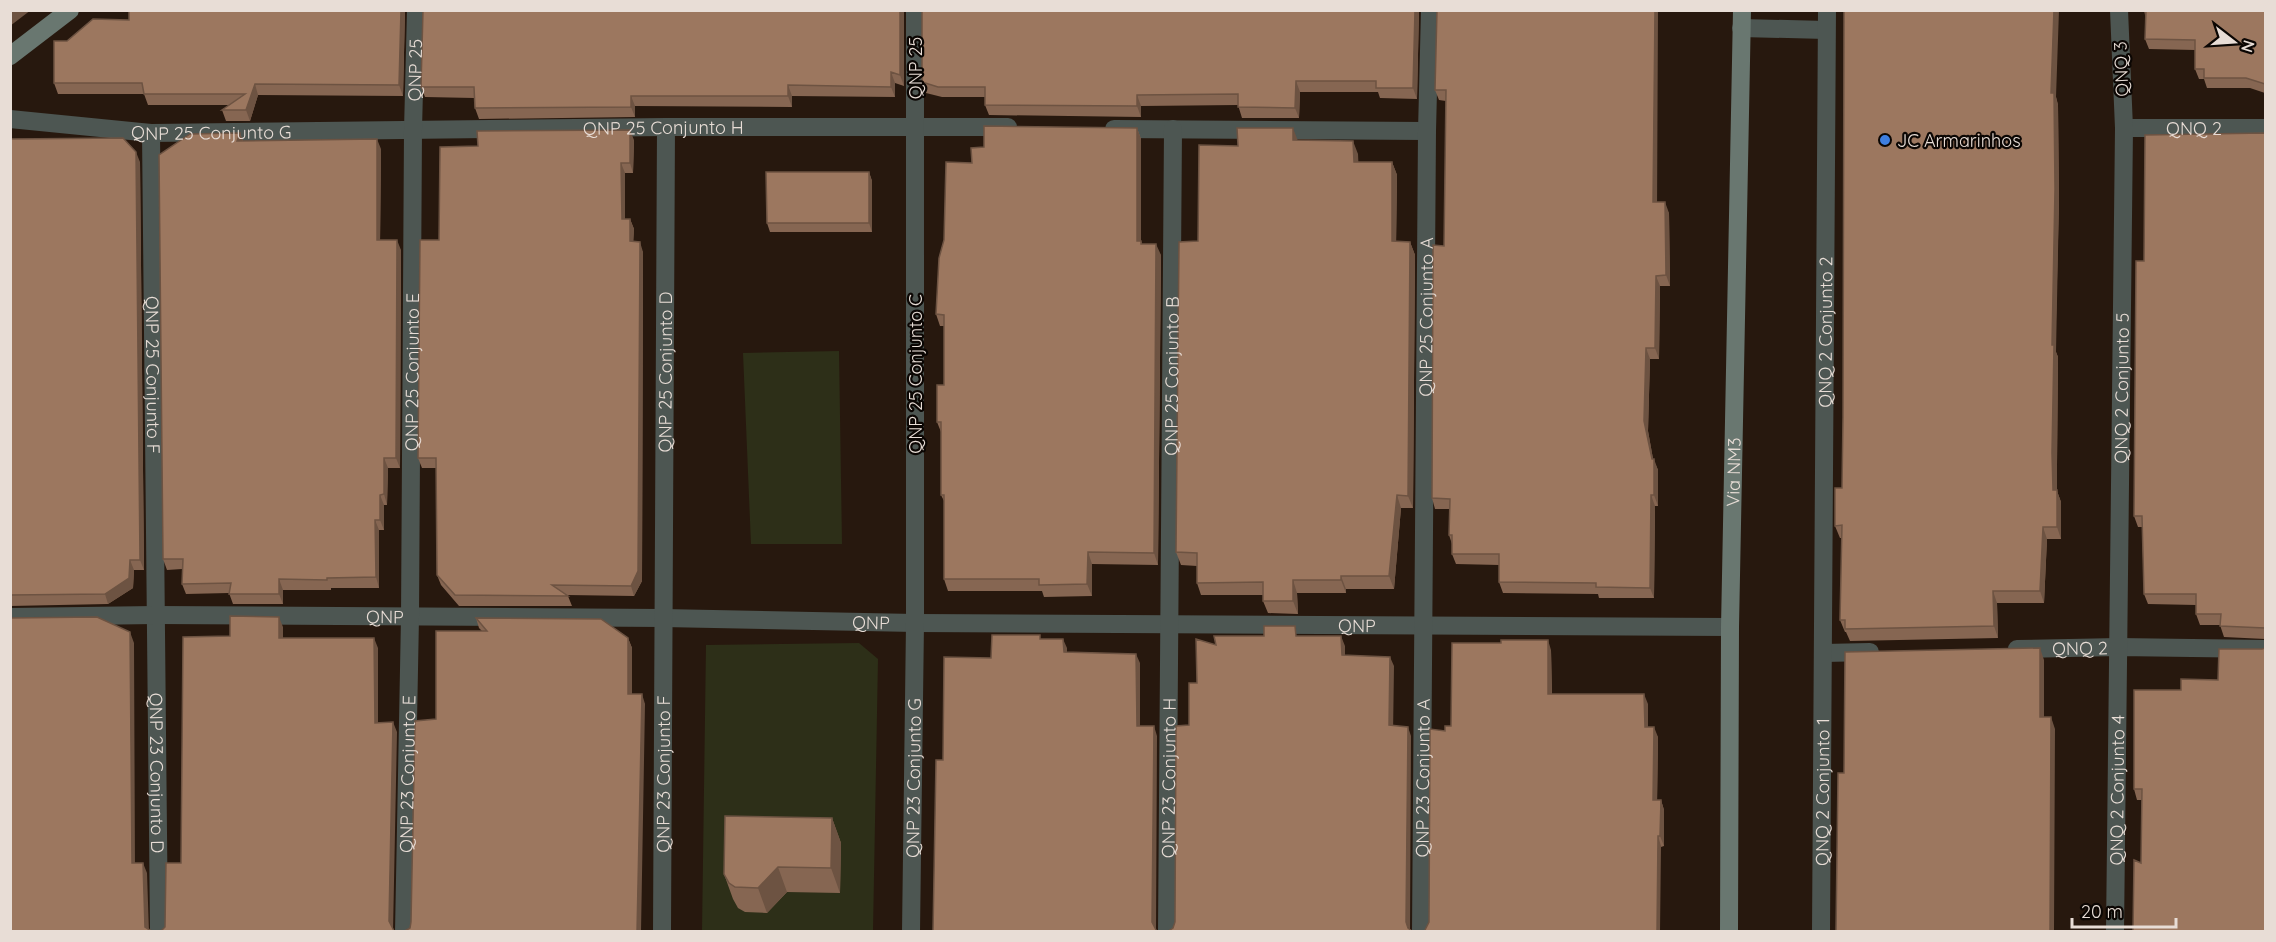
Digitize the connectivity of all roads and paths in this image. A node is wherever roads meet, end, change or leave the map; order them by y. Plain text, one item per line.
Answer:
1 (70, 10) edge
2 (416, 10) edge
3 (915, 10) edge
4 (1430, 10) edge
5 (1827, 10) edge
6 (2119, 10) edge
7 (1742, 19) edge
8 (1826, 30) junction
9 (10, 56) edge
10 (10, 119) edge
11 (915, 126) junction
12 (666, 127) junction
13 (1021, 127) edge
14 (1091, 128) edge
15 (2124, 128) junction
16 (2265, 128) edge
17 (1173, 129) junction
18 (413, 130) junction
19 (1427, 131) junction
20 (151, 133) junction
21 (155, 615) junction
22 (10, 617) edge
23 (410, 617) junction
24 (663, 618) junction
25 (915, 623) junction
26 (1168, 623) junction
27 (1424, 625) junction
28 (1730, 627) junction
29 (2118, 647) junction
30 (2000, 649) edge
31 (2265, 649) edge
32 (1882, 652) edge
33 (1824, 653) junction
34 (159, 932) edge
35 (404, 932) edge
36 (662, 932) edge
37 (911, 932) edge
38 (1167, 932) edge
39 (1421, 932) edge
40 (1729, 932) edge
41 (1821, 932) edge
42 (2115, 932) edge

1 - 9 main road
2 - 18 street, QNP 25
3 - 11 street, QNP 25
4 - 19 street, QNP 25 Conjunto A
5 - 8 street, QNQ 2 Conjunto 2
6 - 15 street, QNQ 3
7 - 8 street
7 - 28 main road, Via NM3
8 - 33 street, QNQ 2 Conjunto 2
10 - 20 street, QNP 25 Conjunto G
11 - 12 street, QNP 25 Conjunto H
11 - 13 street, QNP 25 Conjunto H
11 - 25 street, QNP 25 Conjunto C
12 - 18 street, QNP 25 Conjunto H
12 - 24 street, QNP 25 Conjunto D
14 - 17 street
15 - 16 street, QNQ 2
15 - 29 street, QNQ 2 Conjunto 5
17 - 19 street
17 - 26 street, QNP 25 Conjunto B
18 - 20 street, QNP 25 Conjunto G
18 - 23 street, QNP 25 Conjunto E
19 - 27 street, QNP 25 Conjunto A
20 - 21 street, QNP 25 Conjunto F
21 - 22 street, QNP
21 - 23 street, QNP
21 - 34 street, QNP 23 Conjunto D
23 - 24 street, QNP
23 - 35 street, QNP 23 Conjunto E
24 - 25 street, QNP
24 - 36 street, QNP 23 Conjunto F
25 - 26 street, QNP
25 - 37 street, QNP 23 Conjunto G
26 - 27 street, QNP
26 - 38 street, QNP 23 Conjunto H
27 - 28 street, QNP
27 - 39 street, QNP 23 Conjunto A
28 - 40 main road, Via NM3
29 - 30 street, QNQ 2
29 - 31 street, QNQ 2
29 - 42 street, QNQ 2 Conjunto 4
32 - 33 street
33 - 41 street, QNQ 2 Conjunto 1

